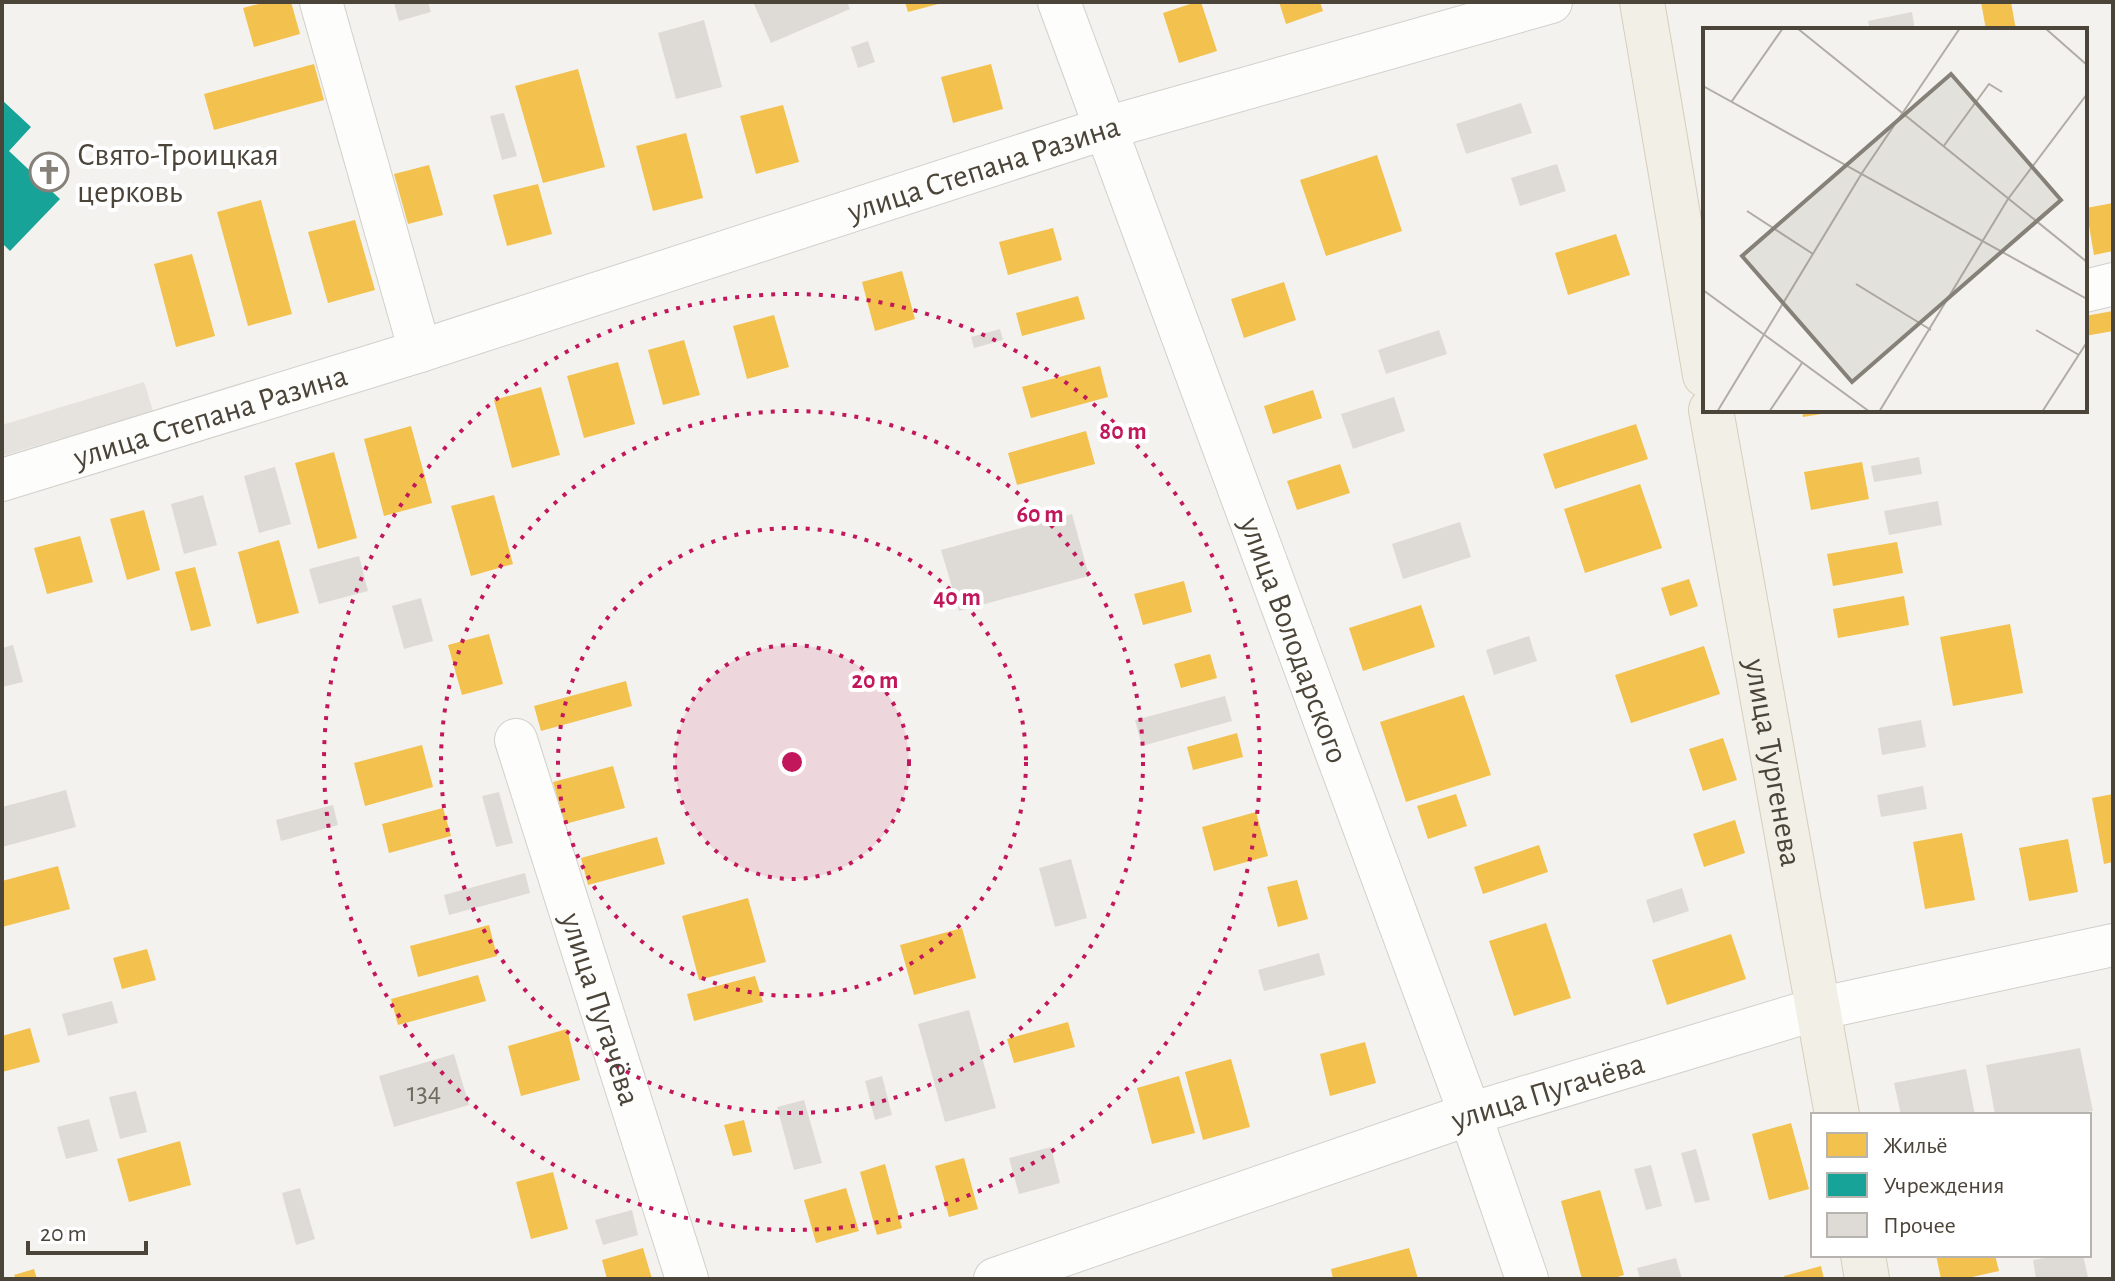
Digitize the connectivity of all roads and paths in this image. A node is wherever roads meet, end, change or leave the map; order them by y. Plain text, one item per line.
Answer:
1 (321, 2) edge
2 (1059, 2) edge
3 (1551, 2) edge
4 (1642, 2) edge
5 (1106, 128) junction
6 (2113, 284) edge
7 (2087, 290) edge
8 (420, 351) junction
9 (1703, 363) edge
10 (1711, 412) edge
11 (2, 480) edge
12 (516, 740) dead end
13 (2113, 945) edge
14 (1817, 1009) junction
15 (1837, 1113) edge
16 (1470, 1114) junction
17 (1863, 1257) edge
18 (687, 1279) edge
19 (995, 1279) edge
20 (1527, 1279) edge
21 (1867, 1279) edge

1 - 8 street
2 - 5 street, улица Володарского
3 - 5 street, улица Степана Разина
4 - 9 main road
5 - 8 street, улица Степана Разина
5 - 16 street, улица Володарского
6 - 7 street
8 - 11 street, улица Степана Разина
10 - 14 main road, улица Тургенева
12 - 18 street, улица Пугачёва
13 - 14 street, улица Пугачёва
14 - 15 main road, улица Тургенева
14 - 16 street, улица Пугачёва
16 - 19 street, улица Пугачёва
16 - 20 street, улица Володарского
17 - 21 main road

